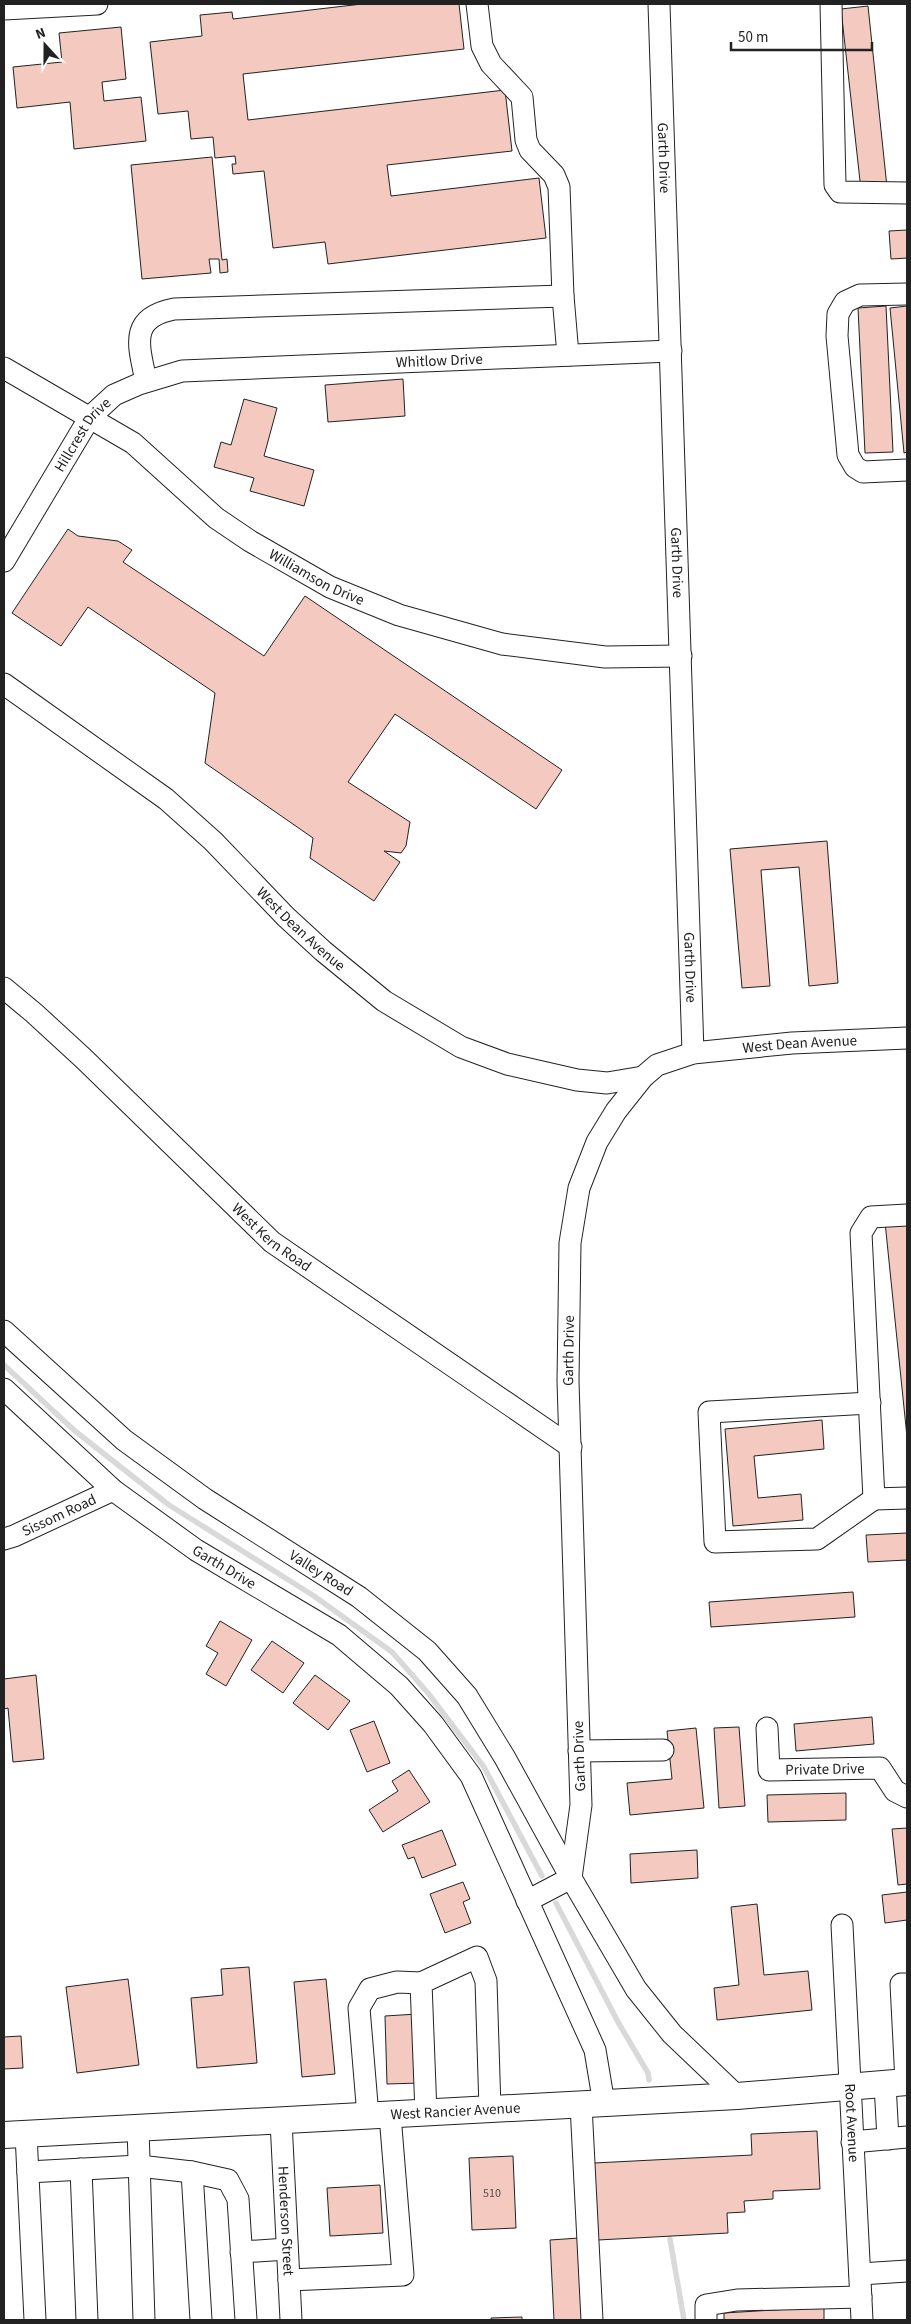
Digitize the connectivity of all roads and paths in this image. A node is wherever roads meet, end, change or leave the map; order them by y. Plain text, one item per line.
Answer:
1 (97, 4) edge
2 (477, 4) edge
3 (659, 4) edge
4 (831, 4) edge
5 (4, 9) edge
6 (907, 193) edge
7 (907, 294) edge
8 (562, 296) junction
9 (672, 351) junction
10 (568, 355) junction
11 (4, 368) edge
12 (208, 370) joint
13 (146, 381) junction
14 (90, 417) junction
15 (907, 470) edge
16 (4, 561) edge
17 (681, 656) junction
18 (4, 684) edge
19 (4, 988) edge
20 (907, 1038) edge
21 (693, 1053) junction
22 (642, 1077) junction
23 (907, 1215) edge
24 (4, 1331) edge
25 (4, 1389) edge
26 (870, 1404) junction
27 (571, 1447) junction
28 (113, 1490) junction
29 (907, 1498) edge
30 (874, 1499) junction
31 (4, 1539) edge
32 (767, 1728) dead end
33 (663, 1750) dead end
34 (579, 1751) junction
35 (907, 1797) edge
36 (571, 1878) junction
37 (527, 1901) junction
38 (842, 1925) dead end
39 (421, 1983) junction
40 (907, 1984) edge
41 (899, 2082) edge
42 (849, 2085) junction
43 (737, 2096) junction
44 (592, 2104) junction
45 (490, 2109) junction
46 (426, 2113) junction
47 (379, 2116) junction
48 (281, 2121) junction
49 (138, 2128) junction
50 (15, 2135) edge
51 (897, 2138) edge
52 (852, 2142) junction
53 (139, 2166) junction
54 (81, 2169) junction
55 (28, 2172) junction
56 (192, 2172) junction
57 (287, 2250) junction
58 (241, 2252) junction
59 (907, 2271) edge
60 (860, 2274) junction
61 (289, 2280) junction
62 (861, 2297) junction
63 (35, 2320) edge
64 (88, 2320) edge
65 (144, 2320) edge
66 (200, 2320) edge
67 (246, 2320) edge
68 (285, 2320) edge
69 (291, 2320) edge
70 (592, 2320) edge
71 (706, 2320) edge
72 (862, 2320) edge

1 - 5 street
2 - 8 street
3 - 9 street, Garth Drive
4 - 6 street
7 - 15 street
8 - 10 street
8 - 13 street
9 - 10 street, Whitlow Drive
9 - 17 street, Garth Drive
10 - 12 street, Whitlow Drive
11 - 14 street, Williamson Drive
12 - 13 street, Hillcrest Drive
13 - 14 street, Hillcrest Drive
14 - 16 street, Hillcrest Drive
14 - 17 street, Williamson Drive
17 - 21 street, Garth Drive
18 - 22 street, West Dean Avenue
19 - 27 street, West Kern Road
20 - 21 street, West Dean Avenue
21 - 22 street, Garth Drive
22 - 27 street, Garth Drive
23 - 26 street
24 - 36 street, Valley Road
25 - 28 street, Garth Drive
26 - 30 street
26 - 30 street
27 - 34 street, Garth Drive
28 - 31 street, Sissom Road
28 - 37 street, Garth Drive
29 - 30 street
32 - 35 street, Private Drive
33 - 34 street
34 - 36 street, Garth Drive
36 - 37 street
36 - 43 street
37 - 44 street, Garth Drive
38 - 42 street, Root Avenue
39 - 45 street
39 - 46 street
39 - 47 street
40 - 41 street
41 - 42 main road, West Rancier Avenue
41 - 51 street
42 - 43 main road, West Rancier Avenue
42 - 52 street, Root Avenue
43 - 44 main road, West Rancier Avenue
44 - 45 main road, West Rancier Avenue
44 - 70 street, Garth Drive
45 - 46 main road, West Rancier Avenue
46 - 47 main road, West Rancier Avenue
47 - 48 main road, West Rancier Avenue
47 - 61 street
48 - 49 main road, West Rancier Avenue
48 - 57 street, Henderson Street
49 - 50 main road, West Rancier Avenue
49 - 53 street
50 - 55 street
51 - 52 street
52 - 60 street, Root Avenue
53 - 54 street
53 - 56 street
53 - 65 street
54 - 55 street
54 - 64 street
55 - 63 street
56 - 58 street
56 - 66 street
57 - 58 street
57 - 61 street, Henderson Street
58 - 67 street
59 - 60 street
60 - 62 street, Root Avenue
61 - 69 street, Henderson Street
62 - 71 street
62 - 72 street, Root Avenue
68 - 69 street

